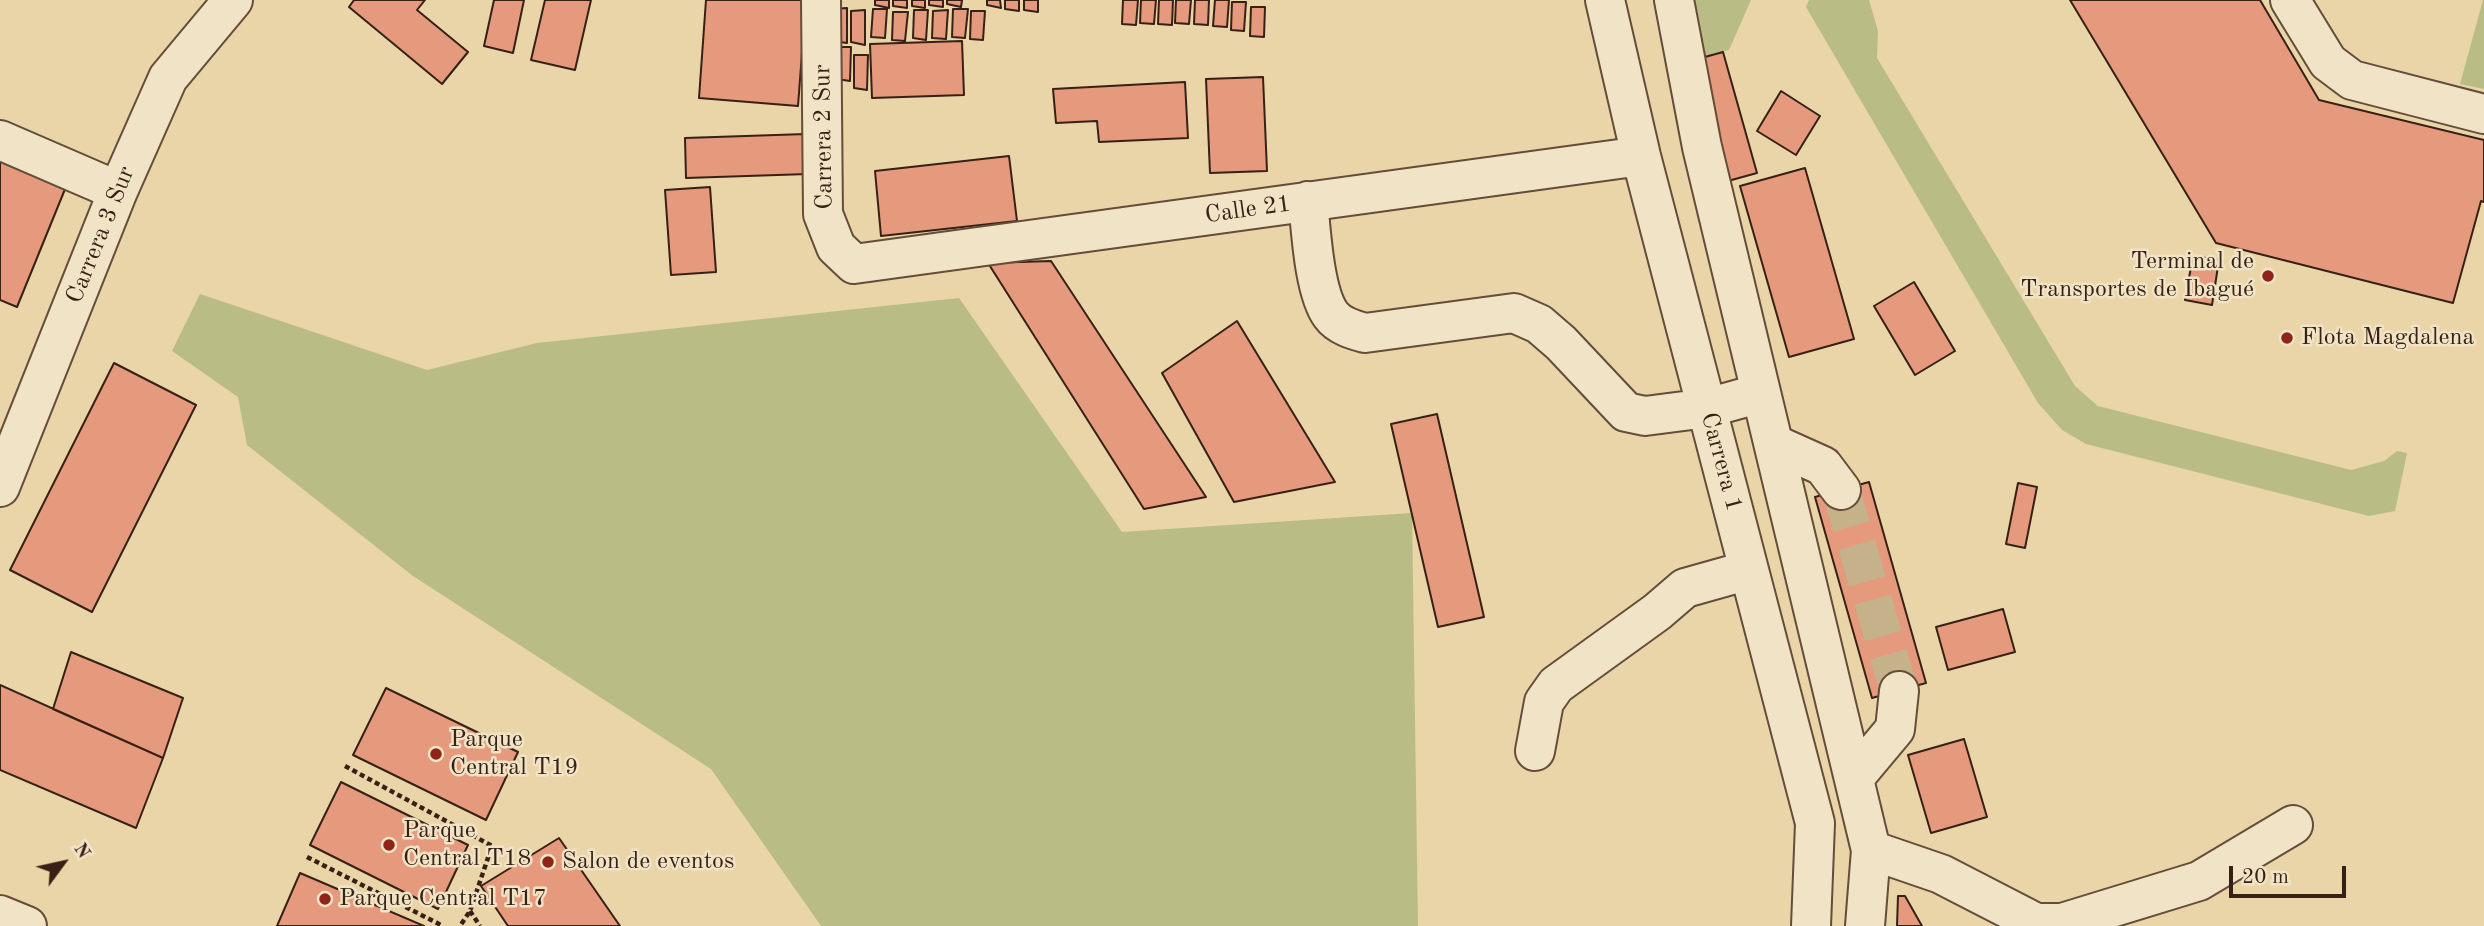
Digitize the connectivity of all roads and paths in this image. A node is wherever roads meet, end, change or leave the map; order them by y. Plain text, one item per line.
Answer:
1 (233, 0) edge
2 (821, 0) edge
3 (1605, 0) edge
4 (1674, 0) edge
5 (2290, 0) edge
6 (2484, 114) edge
7 (0, 140) edge
8 (1641, 156) junction
9 (118, 191) junction
10 (1308, 201) junction
11 (854, 264) joint
12 (1761, 393) junction
13 (1707, 408) junction
14 (1774, 444) junction
15 (0, 487) edge
16 (1841, 490) tunnel mouth
17 (1749, 570) junction
18 (1899, 691) tunnel mouth
19 (1535, 751) dead end
20 (345, 766) dead end
21 (1854, 778) junction
22 (2293, 825) dead end
23 (1871, 850) junction
24 (307, 857) dead end
25 (470, 911) junction
26 (0, 915) edge
27 (27, 926) edge
28 (443, 926) edge
29 (460, 926) edge
30 (480, 926) edge
31 (1811, 926) edge
32 (1866, 926) edge

1 - 9 street, Carrera 3 Sur
2 - 11 street, Carrera 2 Sur
3 - 8 street, Carrera 1
4 - 12 street
5 - 6 street
7 - 9 street
8 - 10 street, Calle 21
8 - 13 street, Carrera 1
9 - 15 street, Carrera 3 Sur
10 - 11 street, Calle 21
10 - 13 street
12 - 13 street
12 - 14 street
13 - 17 street, Carrera 1
14 - 16 street
14 - 21 street
17 - 19 street
17 - 31 street, Carrera 1
18 - 21 street
20 - 25 path
21 - 23 street
22 - 23 street
23 - 32 street
24 - 28 path
25 - 29 path
25 - 30 path
26 - 27 street

